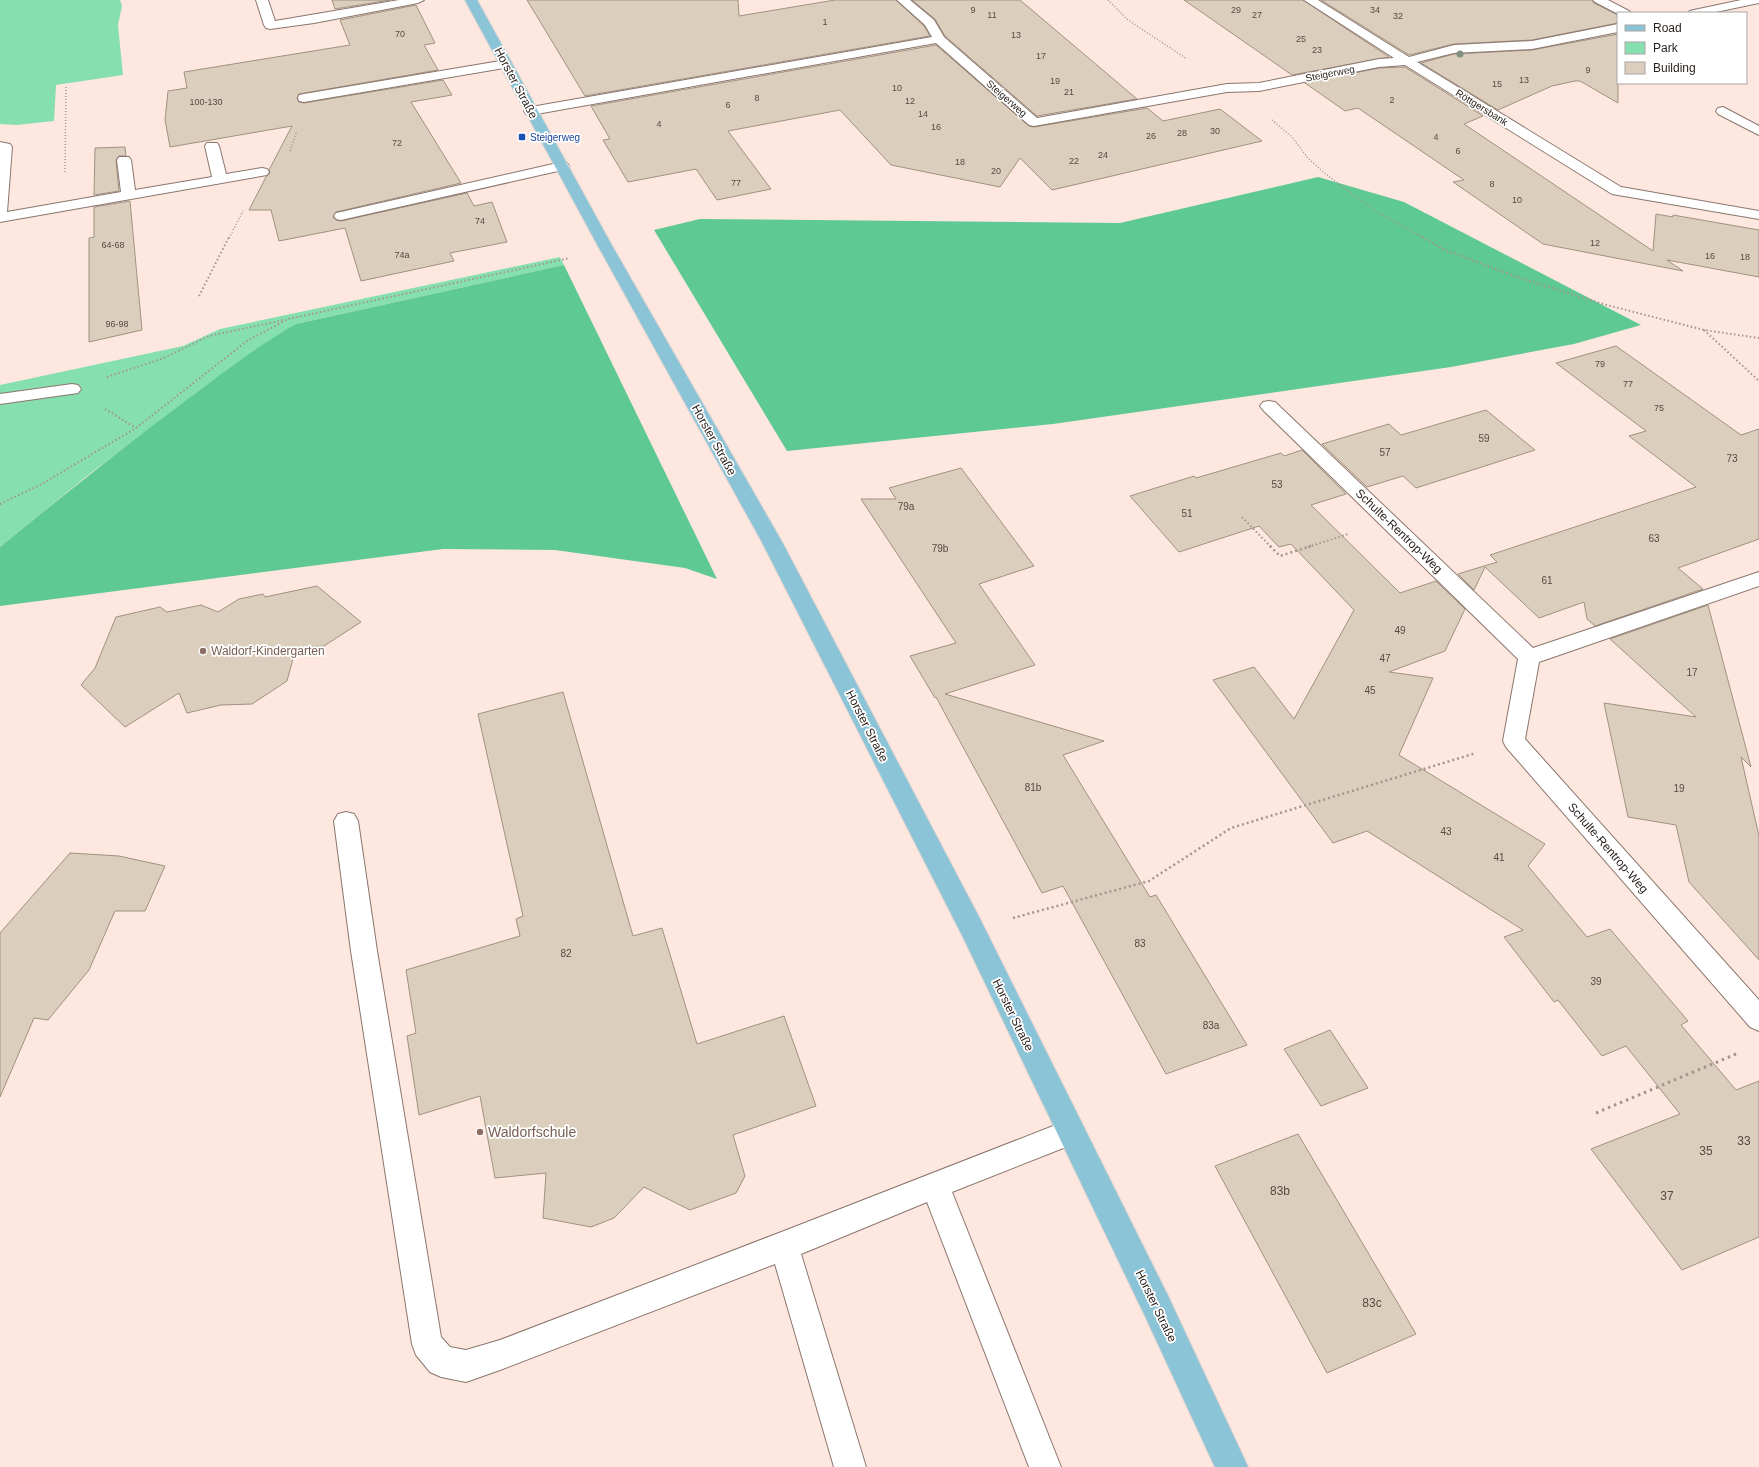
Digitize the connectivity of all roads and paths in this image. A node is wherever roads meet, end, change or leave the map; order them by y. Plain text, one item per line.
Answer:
1 (262, 0) edge
2 (418, 0) edge
3 (471, 0) edge
4 (903, 0) edge
5 (1108, 0) edge
6 (1310, 0) edge
7 (1599, 0) edge
8 (1758, 0) edge
9 (1622, 12) edge
10 (1699, 12) edge
11 (1617, 28) edge
12 (939, 39) junction
13 (1407, 61) junction
14 (506, 64) junction
15 (66, 86) dead end
16 (1227, 88) junction
17 (304, 98) dead end
18 (532, 111) junction
19 (1723, 111) dead end
20 (1759, 131) edge
21 (0, 146) edge
22 (212, 146) dead end
23 (124, 160) dead end
24 (562, 166) junction
25 (262, 172) joint
26 (220, 180) junction
27 (129, 196) junction
28 (65, 207) junction
29 (0, 212) edge
30 (1759, 215) edge
31 (340, 216) dead end
32 (0, 218) edge
33 (607, 249) junction
34 (198, 296) dead end
35 (288, 320) junction
36 (1704, 330) junction
37 (1759, 338) edge
38 (1759, 381) edge
39 (72, 389) joint
40 (0, 399) edge
41 (1268, 406) dead end
42 (0, 504) edge
43 (1242, 517) dead end
44 (1388, 520) junction
45 (1759, 579) edge
46 (1529, 657) junction
47 (1514, 741) junction
48 (346, 821) dead end
49 (972, 929) junction
50 (1759, 1019) edge
51 (1738, 1053) dead end
52 (1596, 1113) dead end
53 (1071, 1132) junction
54 (935, 1185) junction
55 (784, 1246) junction
56 (850, 1467) edge
57 (1045, 1467) edge
58 (1232, 1467) edge

1 - 2 street
3 - 14 main road, Horster Straße
4 - 12 street
5 - 16 path
6 - 13 street
7 - 9 street
8 - 10 street
11 - 13 street
12 - 16 street, Steigerweg
12 - 18 street
13 - 16 street, Steigerweg
13 - 30 street, Röttgersbank
14 - 17 street
14 - 18 main road, Horster Straße
15 - 28 path
16 - 36 path
18 - 24 main road, Horster Straße
19 - 20 street
21 - 29 street
22 - 26 street
23 - 27 street
24 - 31 street
24 - 33 main road, Horster Straße
25 - 26 street
25 - 34 path
26 - 27 street
27 - 28 street
28 - 32 street
33 - 35 path
33 - 49 main road, Horster Straße
35 - 39 path
35 - 42 path
36 - 37 path
36 - 38 path
39 - 40 street
41 - 44 street, Schulte-Rentrop-Weg
43 - 44 path
44 - 46 street, Schulte-Rentrop-Weg
45 - 46 street
46 - 47 street
47 - 49 path
47 - 50 street, Schulte-Rentrop-Weg
48 - 55 street
49 - 53 main road, Horster Straße
51 - 52 path
53 - 54 street
53 - 58 main road, Horster Straße
54 - 55 street
54 - 57 street
55 - 56 street

